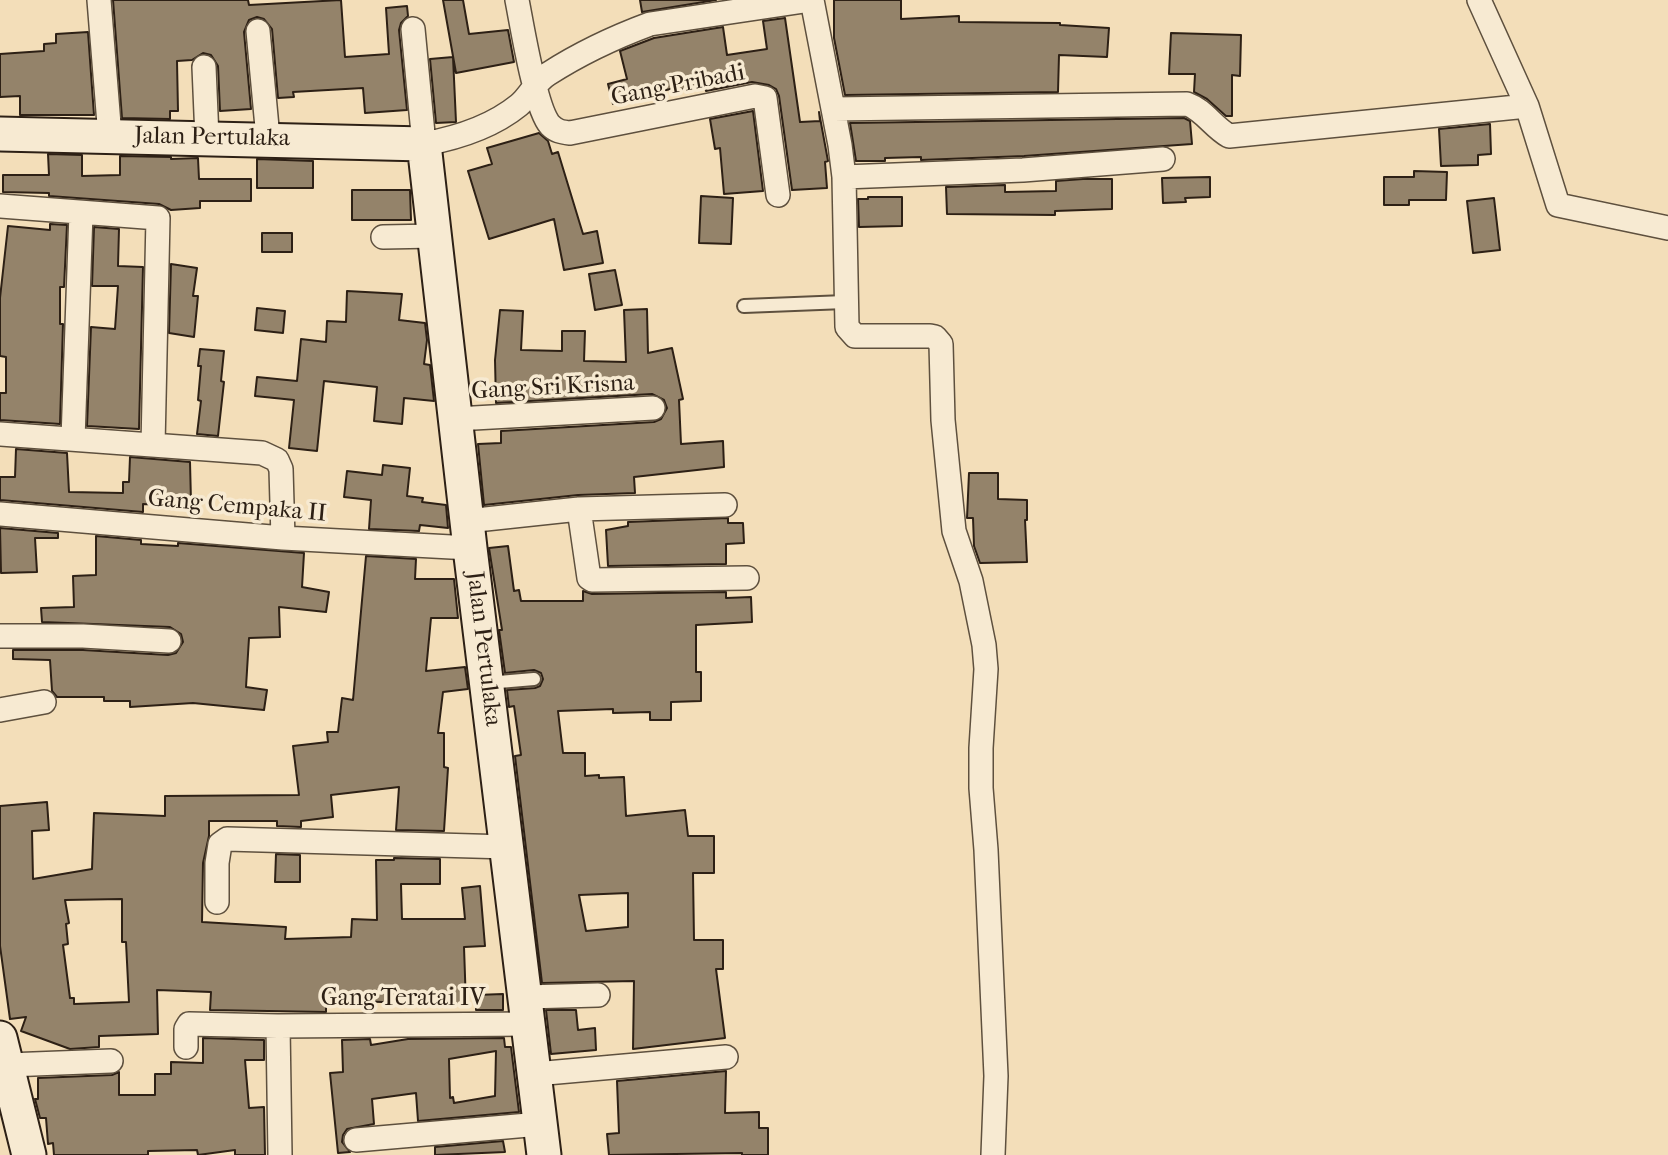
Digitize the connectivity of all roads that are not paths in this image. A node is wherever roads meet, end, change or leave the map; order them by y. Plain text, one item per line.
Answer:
1 (99, 0) edge
2 (517, 0) edge
3 (812, 0) edge
4 (1479, 0) edge
5 (413, 29) dead end
6 (258, 31) dead end
7 (204, 67) dead end
8 (535, 84) junction
9 (1527, 106) junction
10 (834, 109) junction
11 (0, 134) edge
12 (110, 137) junction
13 (208, 138) junction
14 (268, 138) junction
15 (424, 144) junction
16 (1163, 159) dead end
17 (844, 177) junction
18 (778, 195) dead end
19 (0, 206) edge
20 (80, 213) junction
21 (1668, 228) edge
22 (435, 236) junction
23 (383, 237) dead end
24 (845, 302) junction
25 (744, 306) dead end
26 (653, 408) dead end
27 (456, 419) junction
28 (0, 434) edge
29 (72, 439) junction
30 (153, 445) junction
31 (724, 505) dead end
32 (579, 509) junction
33 (0, 514) edge
34 (469, 534) junction
35 (283, 538) junction
36 (747, 578) dead end
37 (0, 636) edge
38 (169, 640) dead end
39 (534, 679) dead end
40 (487, 683) junction
41 (44, 702) dead end
42 (0, 710) edge
43 (508, 847) junction
44 (217, 902) dead end
45 (598, 995) dead end
46 (527, 1011) junction
47 (278, 1026) junction
48 (186, 1047) dead end
49 (4, 1051) edge
50 (726, 1057) dead end
51 (111, 1061) dead end
52 (535, 1074) junction
53 (356, 1140) dead end
54 (542, 1140) edge
55 (29, 1155) edge
56 (280, 1155) edge
57 (993, 1155) edge

1 - 12 street
2 - 8 street
3 - 8 street, Jalan Pertulaka
3 - 10 street
4 - 9 street
5 - 15 street
6 - 14 street
7 - 13 street
8 - 15 street, Jalan Pertulaka
8 - 18 street, Gang Pribadi
9 - 10 street
9 - 21 street
10 - 17 street
11 - 12 street, Jalan Pertulaka
12 - 13 street, Jalan Pertulaka
13 - 14 street, Jalan Pertulaka
14 - 15 street, Jalan Pertulaka
15 - 22 street, Jalan Pertulaka
16 - 17 street
17 - 24 street
19 - 20 street
20 - 29 street
20 - 30 street
22 - 23 street
22 - 27 street, Jalan Pertulaka
24 - 25 lane
24 - 57 street
26 - 27 street, Gang Sri Krisna
27 - 34 street, Jalan Pertulaka
28 - 29 street
29 - 30 street
30 - 35 street
31 - 32 street, Gang Cempaka II
32 - 34 street, Gang Cempaka II
32 - 36 street
33 - 35 street, Gang Cempaka II
34 - 35 street, Gang Cempaka II
34 - 40 street, Jalan Pertulaka
37 - 38 street
39 - 40 lane
40 - 43 street, Jalan Pertulaka
41 - 42 street
43 - 44 street
43 - 46 street, Jalan Pertulaka
45 - 46 street, Gang Teratai IV
46 - 47 street, Gang Teratai IV
46 - 52 street, Jalan Pertulaka
47 - 48 street, Gang Teratai IV
47 - 56 street
49 - 51 street
49 - 55 street
50 - 52 street
52 - 54 street, Jalan Pertulaka
53 - 54 street

